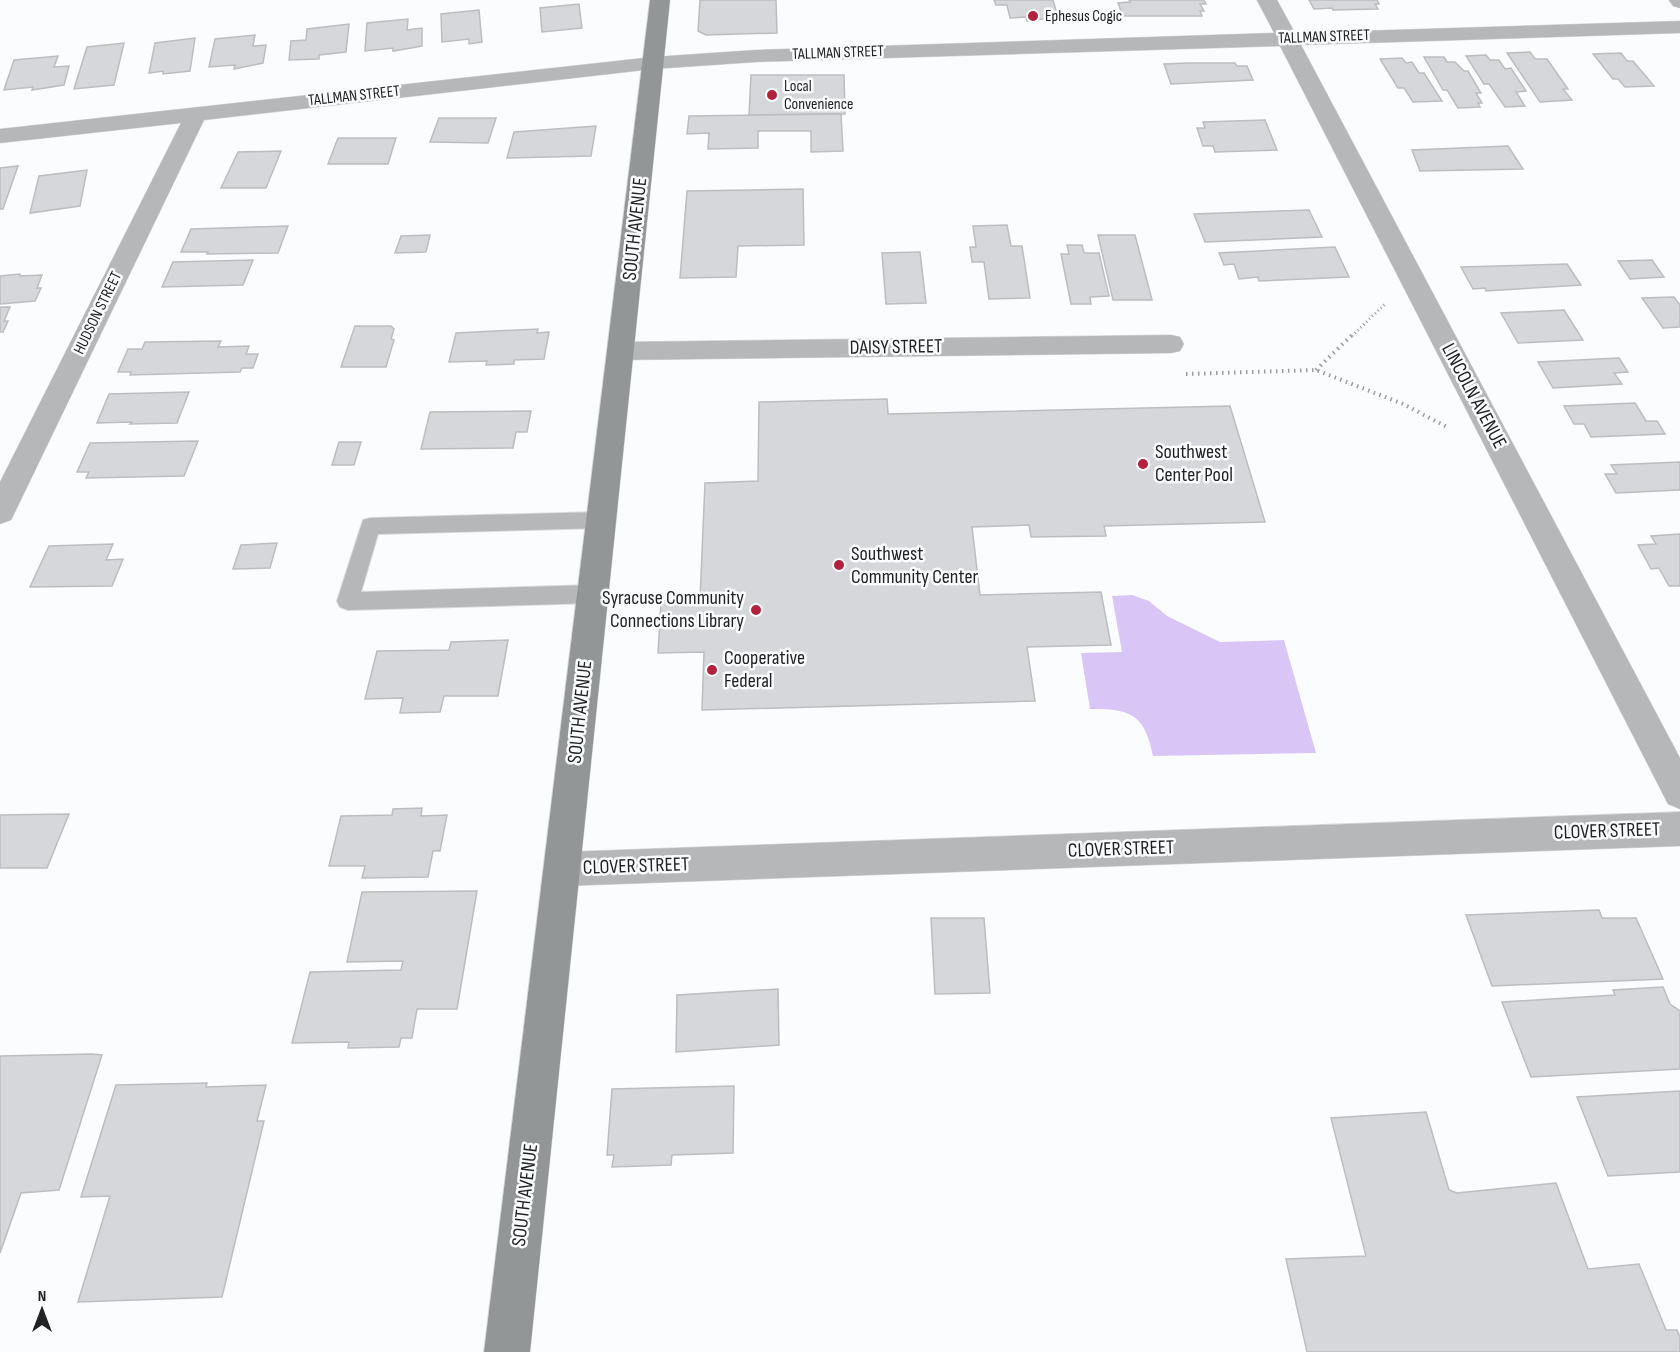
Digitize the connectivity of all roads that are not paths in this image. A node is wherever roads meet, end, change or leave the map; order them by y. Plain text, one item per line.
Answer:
1 (660, 0) edge
2 (1267, 0) edge
3 (1680, 27) edge
4 (1287, 38) junction
5 (653, 63) junction
6 (196, 114) junction
7 (0, 136) edge
8 (1164, 344) road end
9 (621, 351) junction
10 (0, 512) edge
11 (601, 520) junction
12 (594, 594) junction
13 (1680, 793) edge
14 (1680, 829) edge
15 (563, 869) junction
16 (507, 1352) edge

1 - 5 main road, SOUTH AVENUE
2 - 4 street, LINCOLN AVENUE
3 - 4 street, TALLMAN STREET
4 - 5 street, TALLMAN STREET
4 - 13 street, LINCOLN AVENUE
5 - 6 street, TALLMAN STREET
5 - 9 main road, SOUTH AVENUE
6 - 7 street, TALLMAN STREET
6 - 10 street, HUDSON STREET
8 - 9 street, DAISY STREET
9 - 11 main road, SOUTH AVENUE
11 - 12 main road, SOUTH AVENUE
11 - 12 lane
12 - 15 main road, SOUTH AVENUE
14 - 15 street, CLOVER STREET
15 - 16 main road, SOUTH AVENUE

